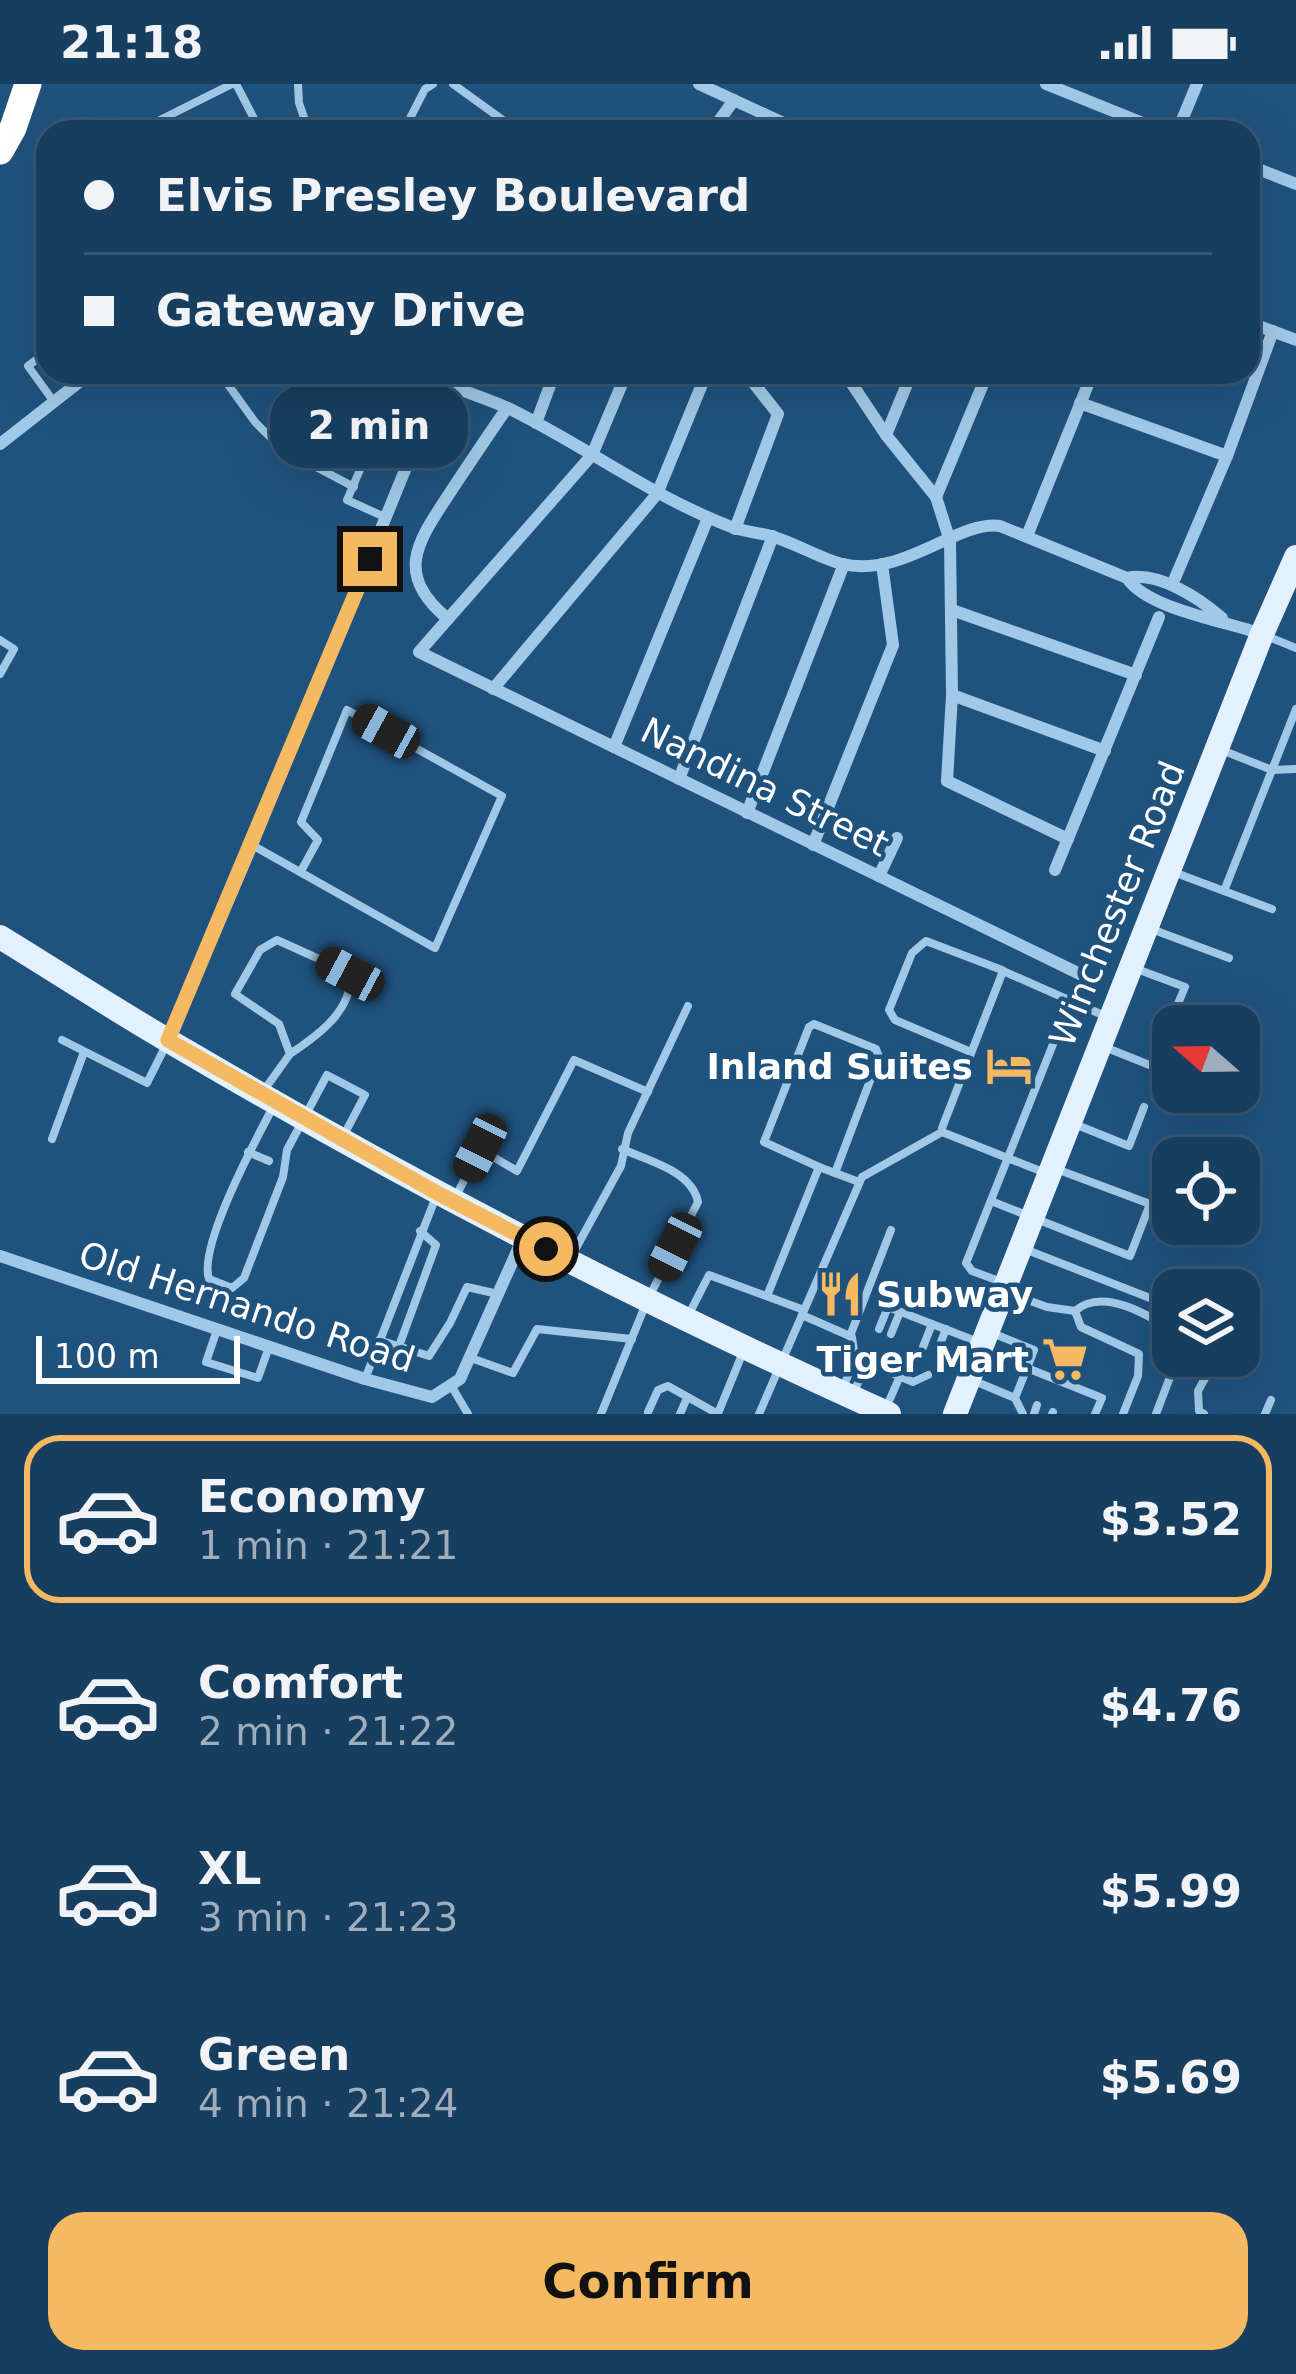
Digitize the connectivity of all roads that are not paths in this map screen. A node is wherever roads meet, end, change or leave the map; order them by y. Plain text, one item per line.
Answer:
1 (28, 84) edge
2 (234, 84) edge
3 (298, 84) edge
4 (433, 84) edge
5 (453, 84) edge
6 (699, 84) edge
7 (1046, 84) edge
8 (1197, 84) edge
9 (734, 100) junction
10 (160, 120) edge
11 (254, 120) edge
12 (305, 120) edge
13 (409, 120) edge
14 (502, 120) edge
15 (719, 120) edge
16 (768, 120) edge
17 (1135, 120) edge
18 (1182, 120) edge
19 (0, 152) edge
20 (1296, 167) edge
21 (1260, 170) edge
22 (1293, 182) edge
23 (1260, 327) edge
24 (1273, 332) junction
25 (1296, 340) edge
26 (1260, 367) edge
27 (41, 384) edge
28 (76, 384) edge
29 (228, 384) edge
30 (397, 384) edge
31 (440, 384) edge
32 (457, 384) edge
33 (551, 384) edge
34 (622, 384) edge
35 (702, 384) edge
36 (754, 384) edge
37 (852, 384) edge
38 (907, 384) edge
39 (983, 384) edge
40 (1088, 384) edge
41 (1254, 384) edge
42 (54, 401) junction
43 (1079, 404) junction
44 (507, 408) junction
45 (536, 423) junction
46 (886, 435) junction
47 (0, 444) edge
48 (592, 455) junction
49 (1227, 456) junction
50 (353, 487) junction
51 (657, 494) junction
52 (936, 497) junction
53 (387, 518) junction
54 (708, 518) junction
55 (735, 529) junction
56 (773, 536) junction
57 (1028, 536) junction
58 (950, 541) junction
59 (1296, 557) edge
60 (844, 564) junction
61 (882, 564) junction
62 (1127, 578) junction
63 (1173, 583) junction
64 (1165, 602) junction
65 (952, 610) junction
66 (1159, 617) dead end
67 (448, 619) junction
68 (1224, 620) junction
69 (1262, 634) junction
70 (0, 640) edge
71 (1296, 648) edge
72 (0, 674) edge
73 (1136, 675) junction
74 (493, 689) junction
75 (952, 695) junction
76 (1296, 710) edge
77 (614, 747) junction
78 (1217, 749) junction
79 (1105, 751) junction
80 (1296, 769) edge
81 (1272, 770) junction
82 (679, 779) junction
83 (747, 813) junction
84 (897, 838) dead end
85 (1068, 839) junction
86 (253, 845) junction
87 (813, 845) junction
88 (1055, 870) dead end
89 (1169, 870) junction
90 (301, 872) junction
91 (879, 876) junction
92 (1223, 891) junction
93 (1271, 909) dead end
94 (1147, 927) junction
95 (0, 937) edge
96 (1229, 958) dead end
97 (1131, 967) junction
98 (1003, 970) junction
99 (1084, 976) dead end
100 (1070, 999) junction
101 (688, 1006) dead end
102 (1111, 1018) junction
103 (62, 1040) dead end
104 (168, 1040) junction
105 (1100, 1046) junction
106 (84, 1052) junction
107 (970, 1052) junction
108 (290, 1054) junction
109 (648, 1092) junction
110 (268, 1098) junction
111 (1144, 1107) dead end
112 (304, 1118) junction
113 (1070, 1122) junction
114 (942, 1132) junction
115 (52, 1139) dead end
116 (341, 1139) junction
117 (622, 1149) junction
118 (248, 1152) junction
119 (1008, 1158) junction
120 (269, 1161) dead end
121 (819, 1167) junction
122 (1050, 1171) junction
123 (835, 1173) junction
124 (859, 1182) junction
125 (445, 1197) junction
126 (991, 1202) junction
127 (1032, 1219) junction
128 (891, 1230) dead end
129 (420, 1231) junction
130 (523, 1237) junction
131 (1020, 1247) junction
132 (0, 1256) edge
133 (569, 1261) junction
134 (1005, 1288) junction
135 (498, 1294) junction
136 (767, 1295) junction
137 (1152, 1299) edge
138 (647, 1300) junction
139 (1076, 1311) junction
140 (900, 1312) junction
141 (803, 1313) junction
142 (687, 1319) junction
143 (1152, 1321) edge
144 (932, 1324) junction
145 (217, 1330) junction
146 (879, 1330) dead end
147 (946, 1330) junction
148 (891, 1334) dead end
149 (850, 1336) junction
150 (380, 1337) junction
151 (985, 1337) junction
152 (632, 1339) junction
153 (399, 1346) junction
154 (269, 1347) junction
155 (745, 1347) junction
156 (922, 1347) dead end
157 (937, 1352) dead end
158 (471, 1358) junction
159 (781, 1364) junction
160 (1027, 1368) junction
161 (914, 1370) dead end
162 (928, 1375) dead end
163 (1048, 1376) junction
164 (1170, 1377) edge
165 (1206, 1377) edge
166 (904, 1378) junction
167 (364, 1379) junction
168 (969, 1379) junction
169 (1064, 1383) junction
170 (452, 1388) junction
171 (1044, 1388) dead end
172 (1082, 1390) junction
173 (847, 1395) junction
174 (1060, 1395) dead end
175 (687, 1398) junction
176 (1015, 1398) junction
177 (1271, 1400) dead end
178 (1077, 1402) dead end
179 (648, 1412) edge
180 (718, 1413) edge
181 (887, 1413) edge
182 (468, 1414) edge
183 (601, 1414) edge
184 (680, 1414) edge
185 (759, 1414) edge
186 (955, 1414) edge
187 (1023, 1414) edge
188 (1095, 1414) edge
189 (1123, 1414) edge
190 (1156, 1414) edge
191 (1204, 1414) edge
192 (1265, 1414) edge

1 - 19 highway
2 - 10 lane
2 - 11 lane
3 - 12 lane
4 - 13 lane
5 - 14 lane
6 - 9 street
7 - 17 street
8 - 18 street
9 - 15 street
9 - 16 street
20 - 22 street
21 - 22 street
23 - 24 street
24 - 25 street
24 - 26 street
27 - 42 lane
28 - 42 street
29 - 50 lane
30 - 50 lane
31 - 53 street
32 - 44 street
33 - 45 street
34 - 48 street
35 - 51 street
36 - 55 street
37 - 46 street
38 - 46 street
39 - 52 street
40 - 43 street
41 - 49 street
42 - 47 street
43 - 49 street
43 - 57 street
44 - 45 street
44 - 67 street
45 - 48 street
46 - 52 street
48 - 51 street
48 - 67 street
49 - 63 street
50 - 53 lane
51 - 54 street
51 - 74 street
52 - 58 street
53 - 86 street
54 - 55 street
54 - 77 street
55 - 56 street
56 - 60 street
56 - 82 street
57 - 58 street
57 - 62 street
58 - 61 street
58 - 65 street
59 - 69 main road, Winchester Road
60 - 61 street
60 - 83 street
61 - 87 street
62 - 63 street
62 - 64 street
63 - 64 street
63 - 68 street
64 - 68 street
65 - 73 street
65 - 75 street
66 - 73 street
67 - 74 street, Nandina Street
68 - 69 street
69 - 71 lane
69 - 78 main road, Winchester Road
70 - 72 lane
73 - 79 street
74 - 77 street, Nandina Street
75 - 79 street
75 - 85 street
76 - 81 lane
77 - 82 street, Nandina Street
78 - 81 lane
78 - 89 main road, Winchester Road
79 - 85 street
80 - 81 lane
81 - 92 lane
82 - 83 street, Nandina Street
83 - 87 street, Nandina Street
84 - 91 street
85 - 88 street
86 - 90 lane
86 - 104 street
87 - 91 street, Nandina Street
89 - 92 lane
89 - 94 main road, Winchester Road
90 - 90 lane
91 - 99 street, Nandina Street
92 - 93 lane
94 - 96 lane
94 - 97 main road, Winchester Road
95 - 104 main road
97 - 102 main road, Winchester Road
97 - 105 lane
98 - 100 lane
98 - 107 lane
98 - 107 lane
100 - 102 lane
100 - 119 lane
101 - 109 lane
102 - 105 main road, Winchester Road
103 - 106 lane
104 - 106 lane
104 - 110 main road
105 - 113 main road, Winchester Road
106 - 115 lane
107 - 114 lane
108 - 108 lane
108 - 110 lane
109 - 117 lane
109 - 125 lane
110 - 112 main road
110 - 118 lane
111 - 113 lane
112 - 116 main road
112 - 116 lane
112 - 118 lane
113 - 122 main road, Winchester Road
114 - 119 lane
114 - 124 lane
116 - 125 main road
117 - 133 lane
117 - 138 lane
118 - 120 lane
119 - 122 lane
119 - 126 lane
121 - 123 lane
121 - 123 lane
121 - 136 lane
122 - 127 main road, Winchester Road
122 - 127 lane
123 - 124 lane
124 - 141 lane
125 - 129 lane
125 - 130 main road
126 - 127 lane
126 - 134 lane
127 - 131 main road, Winchester Road
128 - 149 lane
129 - 150 lane
129 - 153 lane
130 - 133 main road
130 - 135 street, Old Hernando Road
131 - 134 main road, Winchester Road
131 - 137 lane
132 - 145 street, Old Hernando Road
133 - 138 main road
134 - 139 lane
134 - 151 main road, Winchester Road
135 - 153 lane
135 - 158 street, Old Hernando Road
136 - 141 lane
136 - 142 lane
138 - 142 main road
138 - 152 lane
139 - 143 lane
139 - 189 lane
140 - 144 lane
140 - 146 lane
140 - 148 lane
141 - 149 lane
141 - 159 lane
142 - 155 main road
144 - 147 lane
144 - 156 lane
145 - 154 street, Old Hernando Road
145 - 154 lane
147 - 151 lane
147 - 157 lane
149 - 173 lane
150 - 153 lane
150 - 167 lane
151 - 160 lane
151 - 168 main road, Winchester Road
152 - 158 lane
152 - 183 lane
154 - 167 street, Old Hernando Road
155 - 159 main road
155 - 180 lane
158 - 170 street, Old Hernando Road
159 - 173 main road
159 - 185 lane
160 - 163 lane
160 - 176 lane
161 - 166 lane
162 - 166 lane
163 - 169 lane
163 - 171 lane
164 - 190 lane
165 - 191 lane
166 - 173 lane
166 - 181 lane
167 - 170 street, Old Hernando Road
168 - 176 lane
168 - 186 main road, Winchester Road
169 - 172 lane
169 - 174 lane
170 - 182 lane
172 - 178 lane
172 - 188 lane
173 - 181 main road
175 - 179 lane
175 - 180 lane
175 - 184 lane
176 - 187 lane
177 - 192 lane

